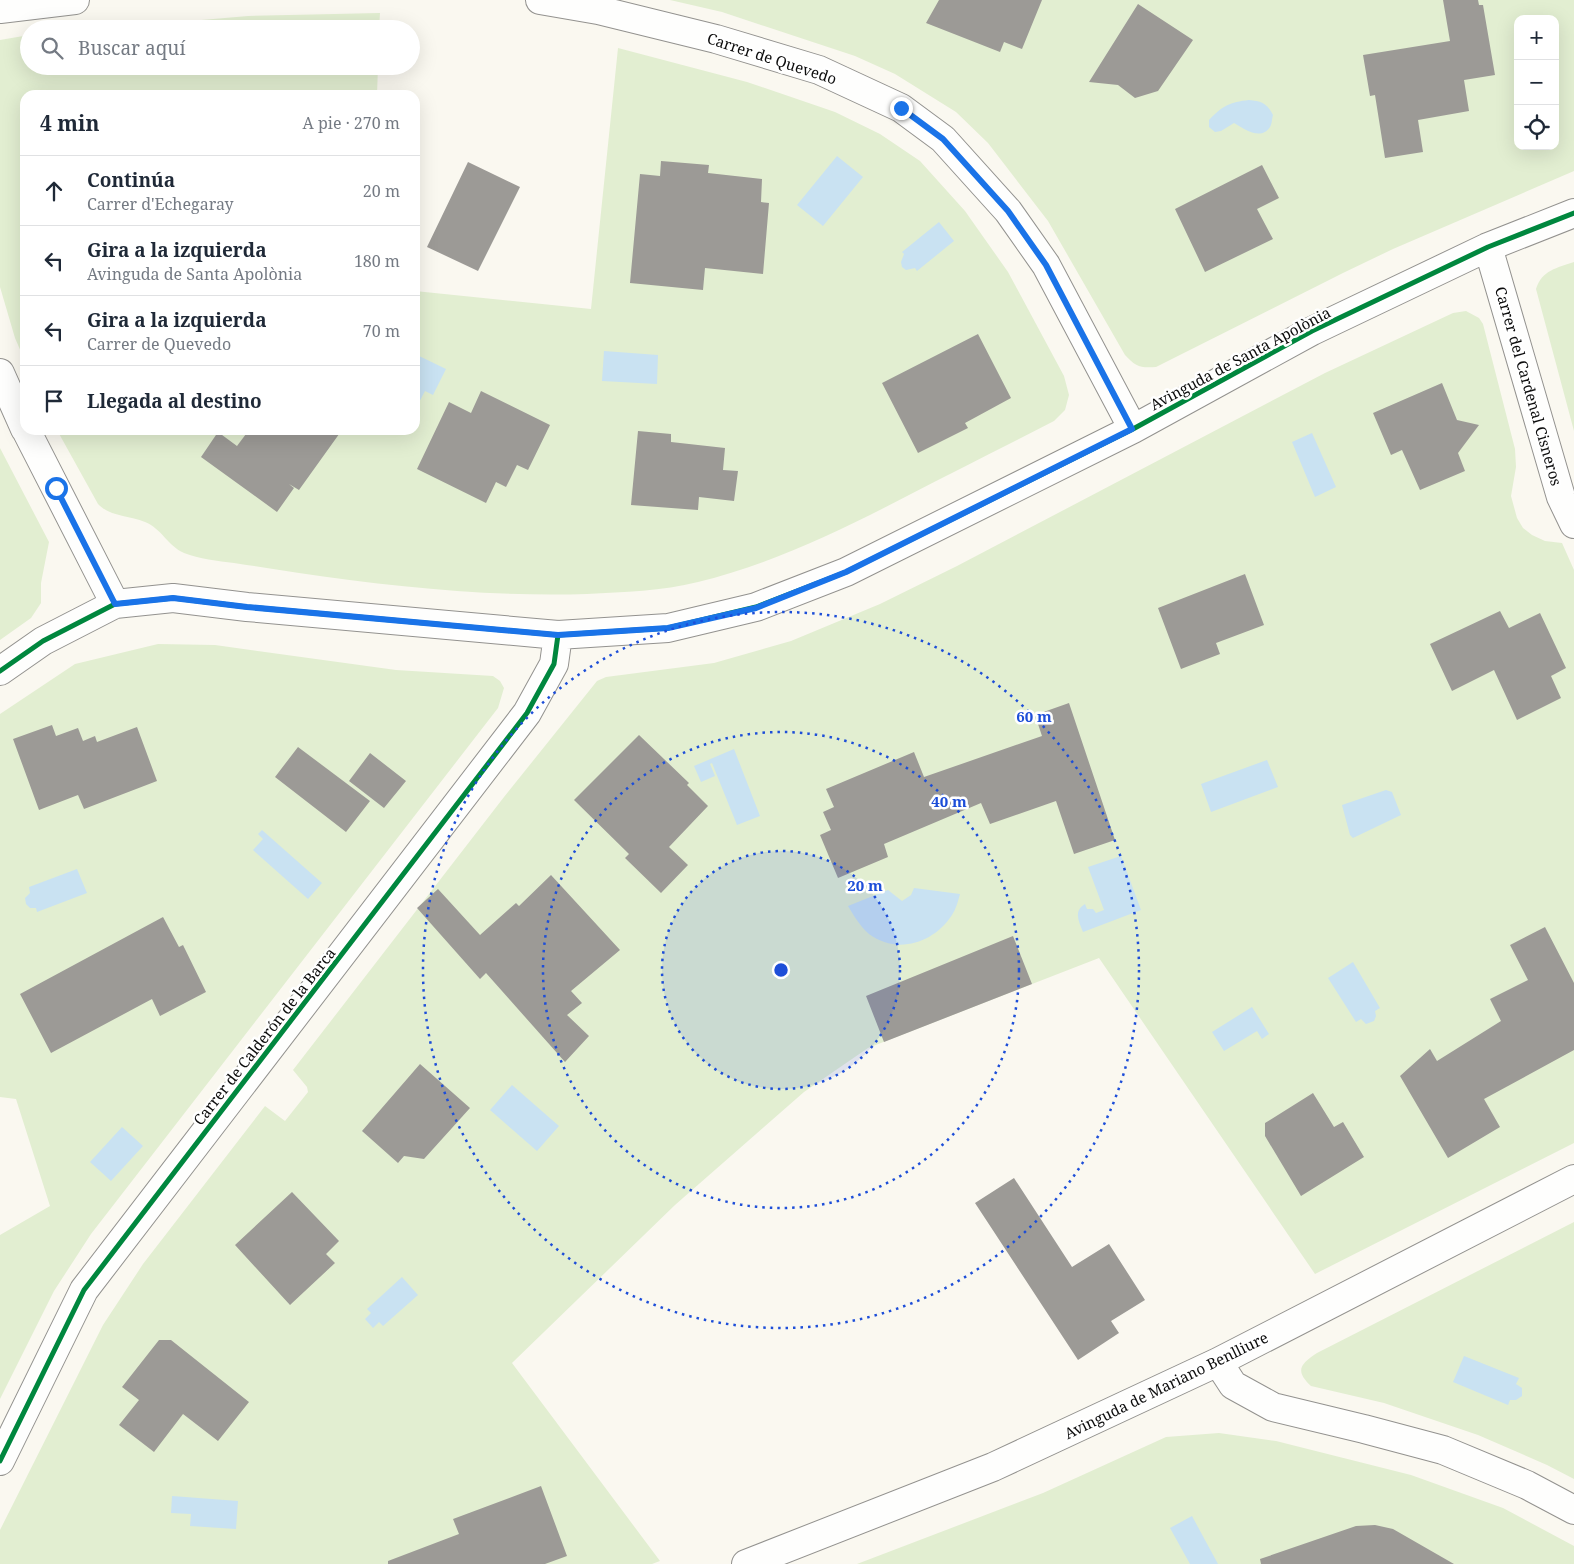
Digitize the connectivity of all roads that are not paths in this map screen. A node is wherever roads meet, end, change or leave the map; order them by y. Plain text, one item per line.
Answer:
1 (75, 0) edge
2 (540, 0) edge
3 (0, 9) edge
4 (1574, 213) edge
5 (1488, 247) junction
6 (0, 374) edge
7 (20, 418) edge
8 (1132, 429) junction
9 (28, 435) edge
10 (1574, 524) edge
11 (115, 604) junction
12 (558, 635) junction
13 (0, 671) edge
14 (1574, 1179) edge
15 (1218, 1362) junction
16 (0, 1461) edge
17 (1574, 1510) edge
18 (746, 1564) edge

1 - 3 street
2 - 8 street, Carrer de Quevedo
4 - 5 street, Avinguda de Santa Apolònia
5 - 8 street, Avinguda de Santa Apolònia
5 - 10 street, Carrer del Cardenal Cisneros
6 - 7 street
8 - 12 street, Avinguda de Santa Apolònia
9 - 11 street
11 - 12 street, Avinguda de Santa Apolònia
11 - 13 street, Avinguda de Santa Apolònia
12 - 16 street, Carrer de Calderón de la Barca
14 - 15 street, Avinguda de Mariano Benlliure
15 - 17 street
15 - 18 street, Avinguda de Mariano Benlliure

